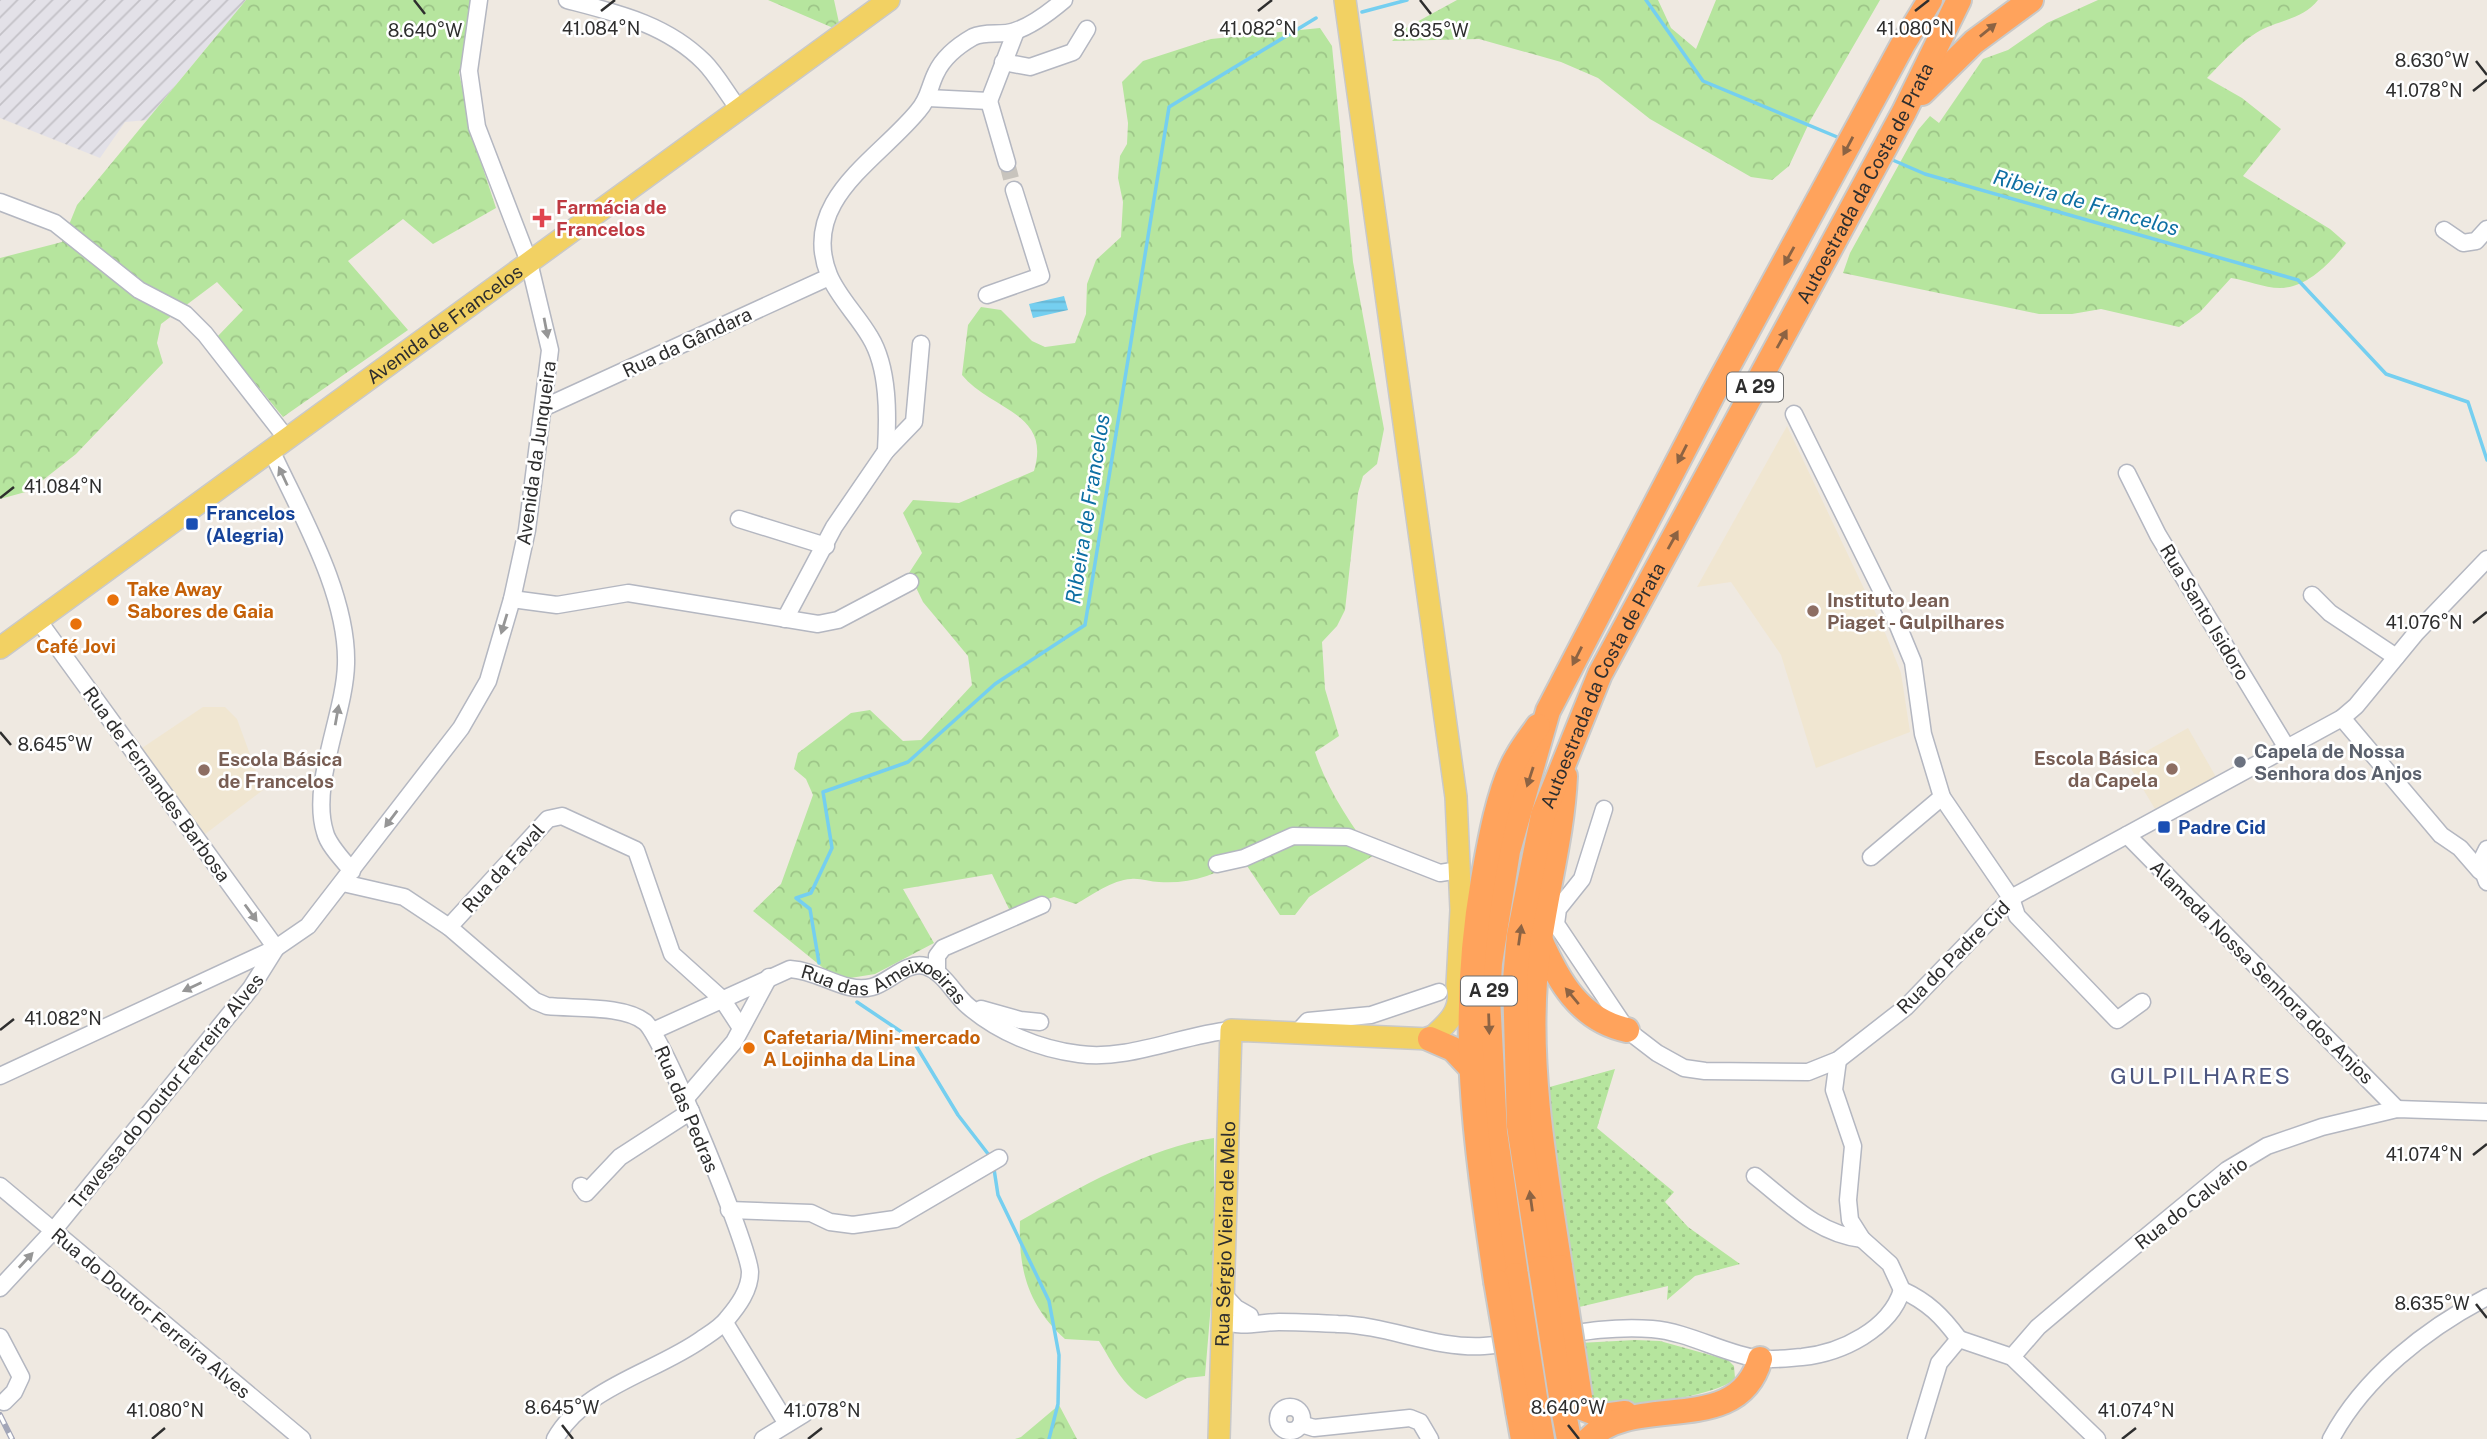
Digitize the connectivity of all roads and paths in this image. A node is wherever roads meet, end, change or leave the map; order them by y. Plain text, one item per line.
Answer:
1 (480, 0) edge
2 (568, 0) edge
3 (889, 0) edge
4 (1064, 0) edge
5 (1914, 0) edge
6 (1930, 0) edge
7 (1959, 0) edge
8 (2031, 0) edge
9 (1344, 7) edge
10 (1087, 29) dead end
11 (1016, 31) junction
12 (1903, 44) junction
13 (1003, 62) junction
14 (928, 98) junction
15 (989, 101) junction
16 (739, 109) junction
17 (1905, 112) junction
18 (1007, 163) tunnel mouth
19 (1014, 190) tunnel mouth
20 (0, 202) edge
21 (2487, 229) edge
22 (2444, 230) dead end
23 (529, 262) junction
24 (830, 277) junction
25 (986, 295) dead end
26 (921, 344) dead end
27 (545, 407) junction
28 (1794, 414) dead end
29 (279, 445) junction
30 (886, 451) junction
31 (2127, 473) dead end
32 (739, 519) dead end
33 (826, 546) junction
34 (2487, 559) edge
35 (910, 582) dead end
36 (2312, 594) dead end
37 (512, 599) junction
38 (785, 619) junction
39 (38, 620) junction
40 (0, 648) edge
41 (2396, 657) junction
42 (1548, 711) junction
43 (2342, 718) junction
44 (2287, 748) junction
45 (1566, 754) junction
46 (1942, 797) junction
47 (1604, 809) dead end
48 (2127, 835) junction
49 (2487, 847) edge
50 (2460, 848) junction
51 (1871, 857) dead end
52 (1217, 864) dead end
53 (1459, 870) junction
54 (2484, 876) edge
55 (348, 877) junction
56 (2011, 898) junction
57 (1042, 905) dead end
58 (449, 928) junction
59 (1539, 939) junction
60 (276, 948) junction
61 (937, 972) junction
62 (769, 977) junction
63 (1448, 988) junction
64 (722, 999) junction
65 (2141, 1002) dead end
66 (967, 1005) junction
67 (1040, 1021) dead end
68 (741, 1028) junction
69 (1231, 1030) junction
70 (1627, 1030) junction
71 (653, 1031) junction
72 (1297, 1033) junction
73 (1403, 1037) junction
74 (1430, 1039) junction
75 (1838, 1059) junction
76 (1469, 1066) junction
77 (1808, 1072) junction
78 (0, 1076) edge
79 (1834, 1090) junction
80 (689, 1105) junction
81 (2397, 1109) junction
82 (2487, 1112) edge
83 (994, 1161) dead end
84 (1755, 1176) dead end
85 (0, 1186) edge
86 (581, 1186) dead end
87 (729, 1210) junction
88 (53, 1231) junction
89 (1863, 1239) junction
90 (1550, 1268) junction
91 (1506, 1278) junction
92 (0, 1288) edge
93 (1902, 1290) junction
94 (1223, 1294) junction
95 (2487, 1297) edge
96 (1222, 1320) junction
97 (1250, 1321) junction
98 (725, 1322) junction
99 (0, 1337) edge
100 (1959, 1339) junction
101 (1221, 1348) junction
102 (1752, 1356) junction
103 (2012, 1357) junction
104 (4, 1402) dead end
105 (1575, 1403) junction
106 (1527, 1408) junction
107 (804, 1415) dead end
108 (788, 1424) junction
109 (1301, 1424) dead end
110 (302, 1439) edge
111 (555, 1439) edge
112 (763, 1439) edge
113 (1219, 1439) edge
114 (1430, 1439) edge
115 (1523, 1439) edge
116 (1542, 1439) edge
117 (1569, 1439) edge
118 (1589, 1439) edge
119 (1916, 1439) edge
120 (2096, 1439) edge
121 (2331, 1439) edge

1 - 23 street, Avenida da Junqueira
2 - 16 street
3 - 16 main road, Avenida de Francelos
4 - 11 street
5 - 12 highway
6 - 12 highway, Autoestrada da Costa de Prata / A 29
7 - 17 highway, Autoestrada da Costa de Prata / A 29
17 -> 8 highway
9 - 53 main road
10 - 13 street
11 - 13 street
11 - 14 street
12 -> 42 highway, Autoestrada da Costa de Prata / A 29
13 - 15 street
14 - 15 street
14 - 24 street
15 - 18 street
16 - 23 main road, Avenida de Francelos
45 -> 17 highway, Autoestrada da Costa de Prata / A 29
19 - 25 street
20 - 29 street
21 - 22 street
23 -> 27 street, Avenida da Junqueira
23 - 29 main road, Avenida de Francelos
24 - 27 street, Rua da Gândara
24 - 30 street
26 - 30 street
27 - 37 street, Avenida da Junqueira
28 - 46 street
29 - 39 main road, Avenida de Francelos
55 -> 29 street
30 - 33 street
31 - 44 street, Rua Santo Isidoro
32 - 33 street
33 - 38 street
34 - 41 street, Rua do Padre Cid
35 - 38 street
36 - 41 street
37 - 38 street
37 -> 55 street, Avenida da Junqueira
39 - 40 main road, Avenida de Francelos
39 -> 60 street, Rua de Fernandes Barbosa
41 - 43 street, Rua do Padre Cid
42 - 76 highway, A 29
42 -> 91 highway, Autoestrada da Costa de Prata / A 29
43 - 44 street, Rua do Padre Cid
43 - 50 street
44 - 48 street, Rua do Padre Cid
45 - 59 highway, A 29
90 -> 45 highway, Autoestrada da Costa de Prata / A 29
46 - 51 street
46 - 56 street
47 - 70 street
48 - 56 street, Rua do Padre Cid
48 - 81 street, Alameda Nossa Senhora dos Anjos
49 - 50 street
49 - 54 street
50 - 54 street
52 - 53 street
53 - 63 main road
55 - 58 street, Rua das Pedras
55 - 60 street, Avenida da Junqueira
56 - 65 street
56 - 75 street, Rua do Padre Cid
57 - 61 street
58 - 64 street, Rua da Faval
58 - 71 street, Rua das Pedras
70 -> 59 highway
59 - 90 highway, A 29
60 -> 78 street
60 - 88 street, Travessa do Doutor Ferreira Alves
61 - 62 street, Rua das Ameixoeiras
61 - 66 street, Rua das Ameixoeiras
62 - 64 street
62 - 68 street, Rua das Ameixoeiras
63 - 72 street, Rua das Ameixoeiras
63 - 73 main road
63 - 74 main road
64 - 68 street, Rua da Faval
64 - 71 street
66 - 67 street
66 - 69 street, Rua das Ameixoeiras
68 - 80 street, Rua das Ameixoeiras
69 - 72 main road, Rua das Ameixoeiras
69 - 94 main road, Rua Sérgio Vieira de Melo
70 - 77 street, Rua do Padre Cid
71 - 80 street, Rua das Pedras
72 - 73 main road, Rua das Ameixoeiras
73 - 74 main road, Rua das Ameixoeiras
74 - 76 highway
75 - 77 street, Rua do Padre Cid
75 - 79 street
76 - 91 highway, A 29
77 - 79 street
79 - 89 street
80 - 86 street, Rua das Ameixoeiras
80 - 87 street, Rua das Pedras
81 - 82 street, Rua do Calvário
81 - 103 street, Rua do Calvário
83 - 87 street
84 - 89 street
85 - 88 street, Rua do Doutor Ferreira Alves
87 - 98 street, Rua das Pedras
92 -> 88 street, Travessa do Doutor Ferreira Alves
88 - 110 street, Rua do Doutor Ferreira Alves
89 - 93 street
90 - 105 highway, A 29, bridge
91 - 106 highway, A 29, bridge
93 - 100 street
93 - 102 street
94 - 96 main road, Rua Sérgio Vieira de Melo
94 - 97 street
95 - 121 street
96 - 97 street
96 - 101 main road, Rua Sérgio Vieira de Melo
97 - 101 street
97 - 102 street
98 - 108 street
98 - 111 street, Rua das Pedras
99 - 104 street
100 - 103 street
100 - 119 street
101 - 113 main road, Rua Sérgio Vieira de Melo
102 - 105 highway
102 - 118 highway
103 - 120 street
105 - 117 highway, A 29
105 - 118 highway, A 29
106 - 115 highway, A 29
106 - 116 highway, A 29
107 - 108 street
108 - 112 street
109 - 114 street

